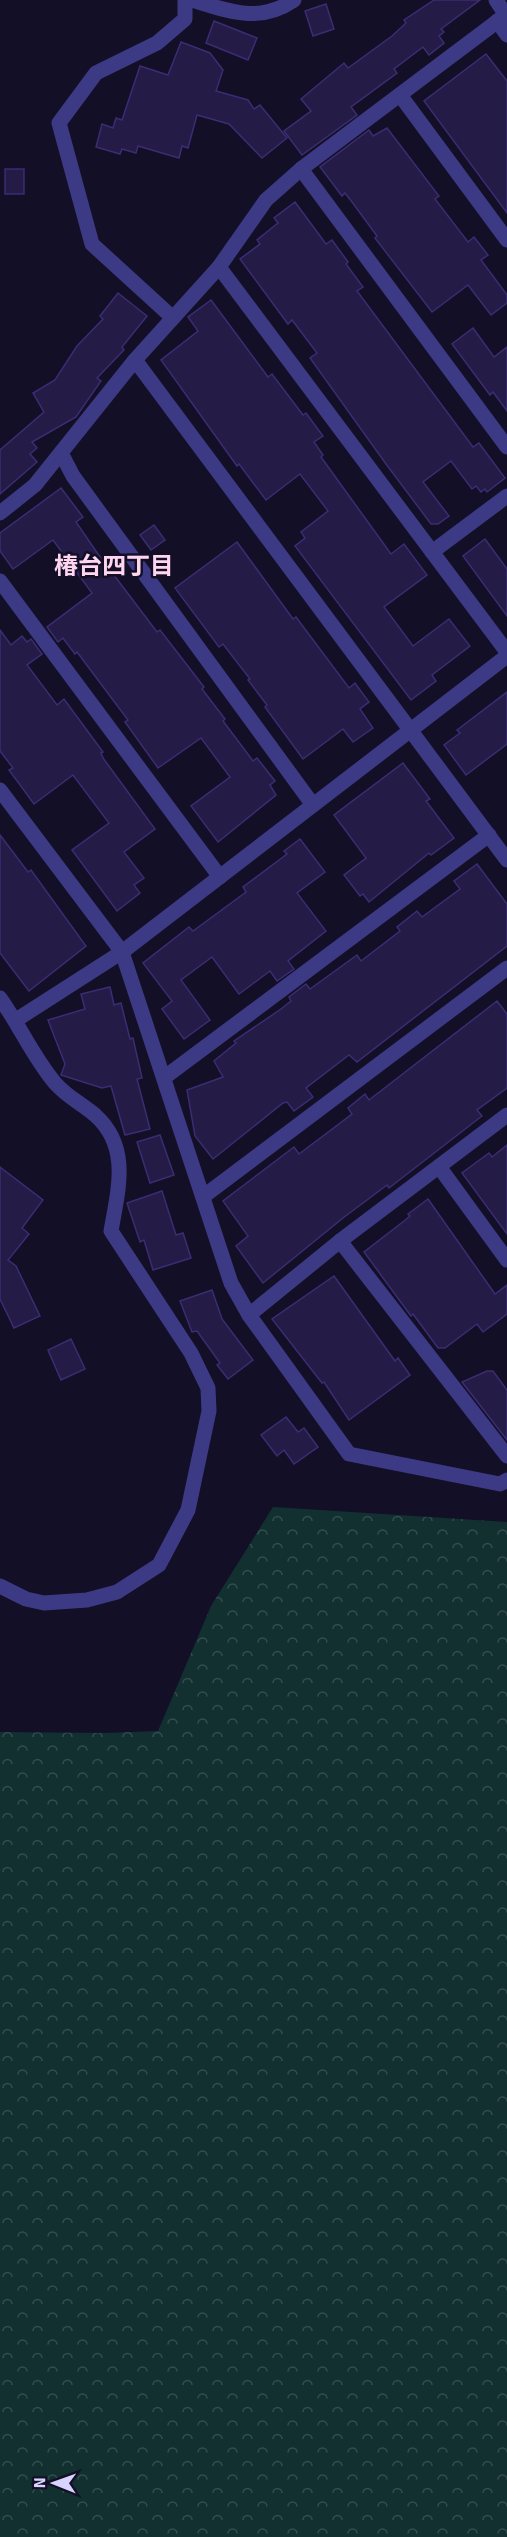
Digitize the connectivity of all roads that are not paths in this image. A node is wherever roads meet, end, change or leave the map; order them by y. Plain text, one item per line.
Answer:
1 (185, 0) edge
2 (192, 0) edge
3 (294, 0) edge
4 (496, 0) edge
5 (503, 17) edge
6 (507, 34) edge
7 (400, 94) junction
8 (301, 169) junction
9 (507, 240) edge
10 (219, 267) junction
11 (173, 318) junction
12 (135, 360) junction
13 (507, 447) edge
14 (61, 453) junction
15 (507, 496) edge
16 (0, 513) edge
17 (432, 552) junction
18 (0, 581) edge
19 (507, 654) edge
20 (410, 731) junction
21 (0, 790) edge
22 (313, 805) junction
23 (489, 835) junction
24 (507, 860) edge
25 (220, 877) junction
26 (122, 952) junction
27 (507, 968) edge
28 (0, 998) edge
29 (16, 1020) junction
30 (165, 1077) junction
31 (507, 1115) edge
32 (440, 1168) junction
33 (204, 1196) junction
34 (340, 1241) junction
35 (507, 1260) edge
36 (249, 1315) junction
37 (507, 1456) edge
38 (507, 1480) edge
39 (0, 1586) edge

1 - 11 street
2 - 3 street
4 - 5 street
5 - 6 street
5 - 7 street
7 - 8 street
7 - 9 street
8 - 10 street
8 - 13 street
10 - 11 street
10 - 17 street
11 - 12 street
12 - 14 street
12 - 20 street
14 - 16 street
14 - 22 street
15 - 17 street
17 - 19 street
18 - 25 street
19 - 20 street
20 - 22 street
20 - 23 street
21 - 26 street
22 - 25 street
23 - 24 street
23 - 30 street
25 - 26 street
26 - 29 street
26 - 30 street
27 - 33 street
28 - 29 street
29 - 39 street
30 - 33 street
31 - 32 street
32 - 34 street
32 - 35 street
33 - 36 street
34 - 36 street
34 - 37 street
36 - 38 street

